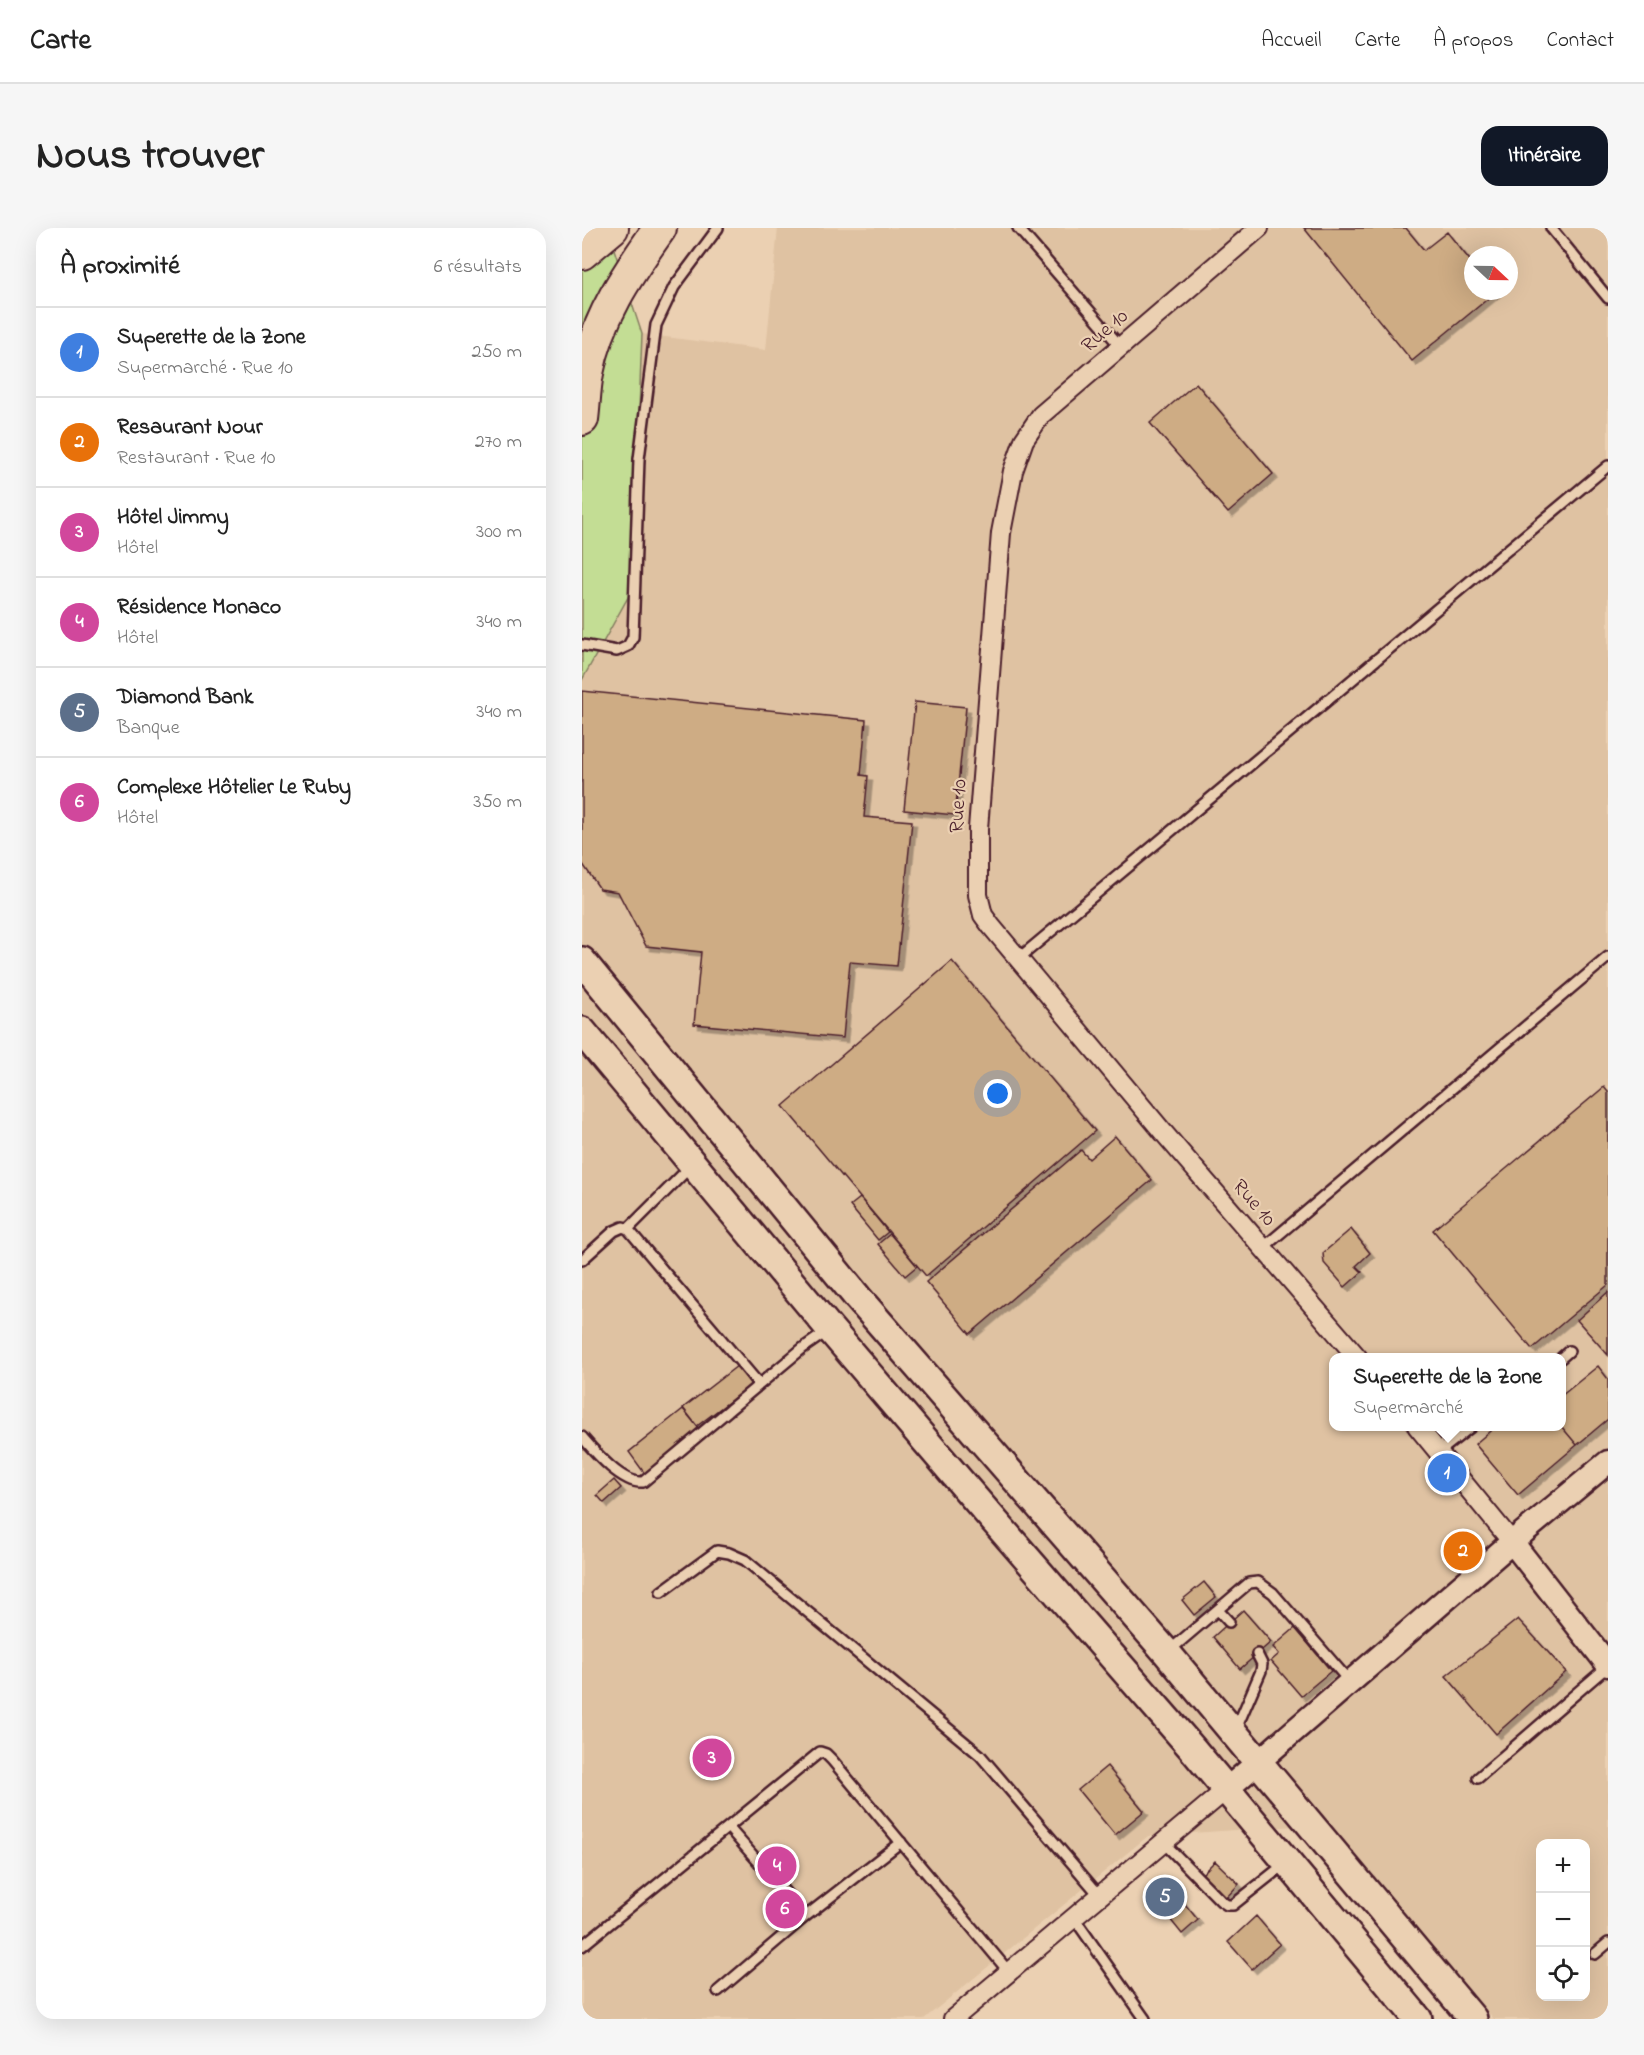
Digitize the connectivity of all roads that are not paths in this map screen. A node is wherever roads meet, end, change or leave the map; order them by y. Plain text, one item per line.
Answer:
1 (612, 228) edge
2 (660, 228) edge
3 (718, 228) edge
4 (1018, 228) edge
5 (1260, 228) edge
6 (1551, 228) edge
7 (582, 253) edge
8 (1608, 298) edge
9 (1119, 346) junction
10 (582, 419) edge
11 (1608, 466) edge
12 (582, 645) edge
13 (1608, 957) edge
14 (1018, 959) junction
15 (582, 961) edge
16 (582, 1031) edge
17 (693, 1164) junction
18 (628, 1229) junction
19 (1264, 1246) junction
20 (582, 1260) edge
21 (830, 1329) junction
22 (1354, 1353) edge
23 (759, 1384) junction
24 (1421, 1431) edge
25 (1466, 1431) edge
26 (582, 1437) edge
27 (1439, 1452) junction
28 (1608, 1462) edge
29 (1512, 1542) junction
30 (661, 1592) dead end
31 (1218, 1610) junction
32 (1229, 1622) dead end
33 (1167, 1653) junction
34 (1257, 1654) dead end
35 (1608, 1666) edge
36 (1351, 1683) junction
37 (1234, 1732) junction
38 (1202, 1760) junction
39 (1259, 1762) junction
40 (1478, 1778) dead end
41 (1227, 1789) junction
42 (1198, 1815) junction
43 (728, 1827) junction
44 (901, 1842) junction
45 (1164, 1844) junction
46 (1288, 1862) junction
47 (1100, 1896) junction
48 (806, 1916) junction
49 (1074, 1918) junction
50 (1608, 1943) edge
51 (582, 1946) edge
52 (1595, 1954) dead end
53 (1009, 1972) junction
54 (718, 1991) dead end
55 (963, 2016) edge
56 (1144, 2019) edge
57 (1418, 2019) edge
58 (1473, 2019) edge

1 - 7 highway
2 - 10 highway
3 - 12 lane
4 - 9 lane
5 - 9 street, Rue 10
6 - 8 lane
9 - 14 street, Rue 10
11 - 14 lane
13 - 19 lane
14 - 19 street, Rue 10
15 - 33 main road
16 - 17 main road
17 - 18 lane
17 - 21 main road
18 - 20 lane
18 - 23 lane
19 - 22 street, Rue 10
21 - 23 lane
21 - 38 main road
23 - 26 lane
24 - 27 street
25 - 27 lane
27 - 29 street
28 - 29 street
29 - 35 street
29 - 36 street
30 - 47 lane
31 - 32 lane
31 - 33 lane
31 - 36 lane
33 - 37 main road
34 - 37 lane
35 - 40 lane
36 - 39 street
37 - 39 main road
38 - 41 main road
38 - 42 street
39 - 41 street
39 - 58 main road
41 - 42 street
41 - 46 main road
42 - 45 street
43 - 44 lane
43 - 48 lane
43 - 51 lane
44 - 48 lane
44 - 53 lane
45 - 46 lane
45 - 47 street
46 - 57 main road
47 - 49 street
48 - 54 lane
49 - 53 street
49 - 56 lane
50 - 52 lane
53 - 55 street

